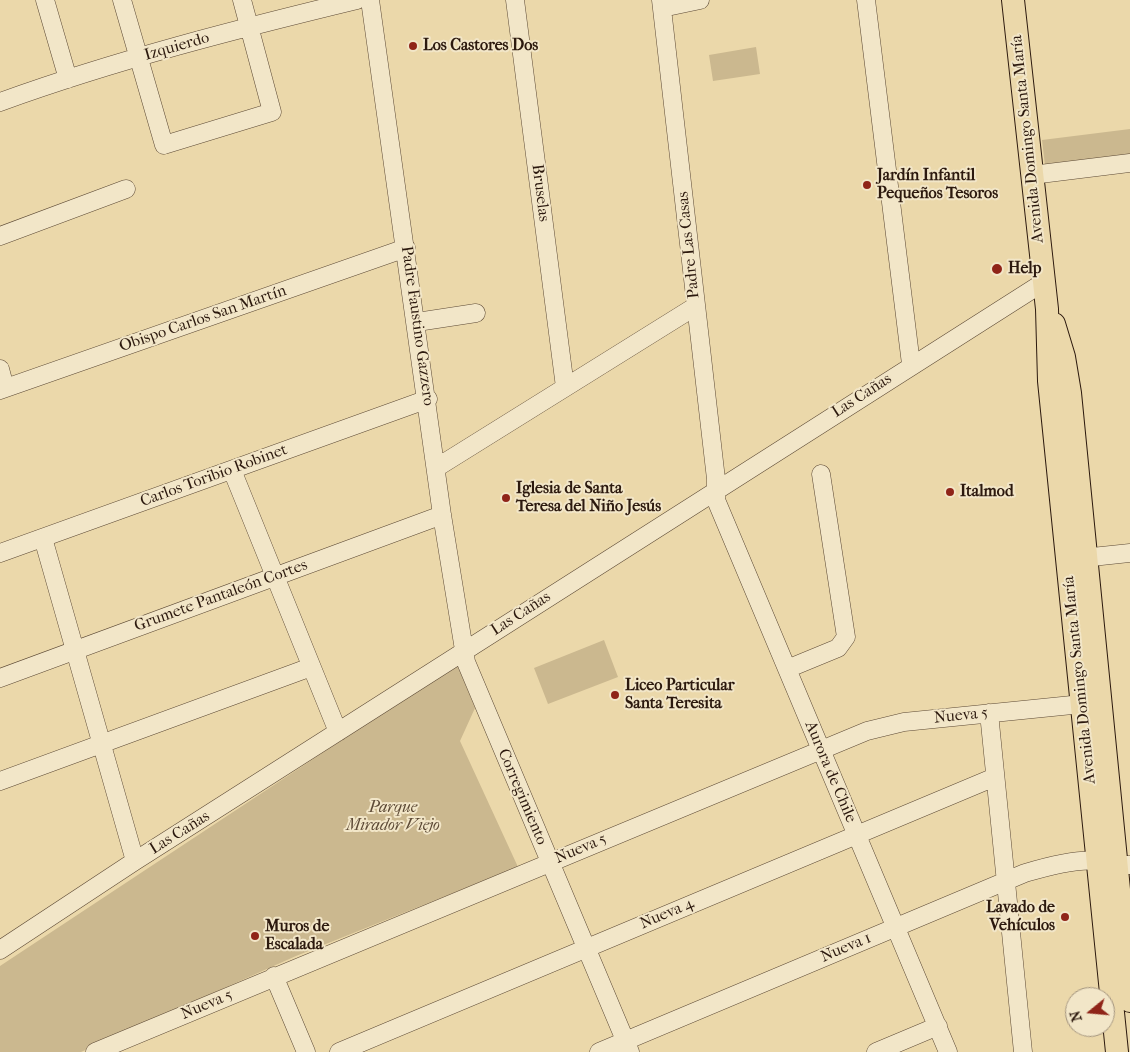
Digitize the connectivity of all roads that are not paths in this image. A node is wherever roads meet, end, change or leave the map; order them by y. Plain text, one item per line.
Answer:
1 (46, 0) edge
2 (122, 0) edge
3 (242, 0) edge
4 (357, 0) edge
5 (370, 0) edge
6 (515, 0) edge
7 (700, 0) edge
8 (866, 0) edge
9 (1013, 0) edge
10 (662, 4) edge
11 (250, 26) junction
12 (138, 58) junction
13 (68, 79) junction
14 (1, 99) edge
15 (1130, 163) edge
16 (1032, 175) junction
17 (126, 189) dead end
18 (0, 236) edge
19 (406, 248) junction
20 (1044, 282) junction
21 (696, 306) junction
22 (476, 313) dead end
23 (417, 322) junction
24 (911, 364) junction
25 (0, 369) edge
26 (565, 387) junction
27 (3, 389) edge
28 (428, 400) junction
29 (436, 468) junction
30 (232, 470) junction
31 (821, 474) dead end
32 (716, 490) junction
33 (442, 514) junction
34 (43, 538) junction
35 (1130, 553) edge
36 (0, 554) edge
37 (1076, 559) junction
38 (275, 576) junction
39 (75, 650) junction
40 (463, 651) junction
41 (312, 667) junction
42 (787, 669) junction
43 (0, 678) edge
44 (1082, 704) junction
45 (989, 713) junction
46 (338, 732) junction
47 (101, 744) junction
48 (821, 750) junction
49 (995, 777) junction
50 (0, 781) edge
51 (857, 834) junction
52 (135, 861) junction
53 (550, 862) junction
54 (1115, 864) edge
55 (1005, 881) junction
56 (896, 927) junction
57 (586, 948) junction
58 (0, 950) edge
59 (1128, 954) edge
60 (274, 976) junction
61 (1130, 1001) edge
62 (938, 1026) junction
63 (628, 1046) edge
64 (95, 1052) edge
65 (306, 1052) edge
66 (339, 1052) edge
67 (599, 1052) edge
68 (876, 1052) edge
69 (948, 1052) edge
70 (1023, 1052) edge
71 (1117, 1052) edge

1 - 13 street
2 - 12 street
3 - 11 street
4 - 11 street, Izquierdo
5 - 19 street, Padre Faustino Gazzero
6 - 26 street, Bruselas
7 - 10 street
8 - 24 street
9 - 16 main road, Avenida Domingo Santa María
10 - 21 street, Padre Las Casas
11 - 12 street, Izquierdo
11 - 12 street
12 - 13 street, Izquierdo
13 - 14 street, Izquierdo
15 - 16 street
16 - 20 main road, Avenida Domingo Santa María
17 - 18 street
19 - 23 street, Padre Faustino Gazzero
19 - 27 street, Obispo Carlos San Martín
20 - 24 street, Las Cañas
20 - 37 main road, Avenida Domingo Santa María
21 - 26 street
21 - 32 street, Padre Las Casas
22 - 23 street
23 - 28 street, Padre Faustino Gazzero
24 - 32 street, Las Cañas
25 - 27 street
26 - 29 street
28 - 29 street, Padre Faustino Gazzero
28 - 30 street, Carlos Toribio Robinet
29 - 33 street, Padre Faustino Gazzero
30 - 34 street, Carlos Toribio Robinet
30 - 38 street
31 - 42 street
32 - 40 street, Las Cañas
32 - 42 street, Aurora de Chile
33 - 38 street, Grumete Pantaleón Cortes
33 - 40 street, Padre Faustino Gazzero
34 - 36 street, Carlos Toribio Robinet
34 - 39 street
35 - 37 street
37 - 44 main road, Avenida Domingo Santa María
37 - 54 main road, Avenida Domingo Santa María
38 - 39 street, Grumete Pantaleón Cortes
38 - 41 street
39 - 43 street, Grumete Pantaleón Cortes
39 - 47 street
40 - 46 street, Las Cañas
40 - 53 street, Corregimiento
41 - 46 street
41 - 47 street
42 - 48 street, Aurora de Chile
44 - 45 street, Nueva 5
44 - 54 main road, Avenida Domingo Santa María
45 - 48 street, Nueva 5
45 - 49 street
46 - 52 street, Las Cañas
47 - 50 street
47 - 52 street
48 - 51 street, Aurora de Chile
48 - 53 street, Nueva 5
49 - 51 street, Nueva 4
49 - 55 street
51 - 56 street, Aurora de Chile
51 - 57 street, Nueva 4
52 - 58 street, Las Cañas
53 - 57 street, Corregimiento
53 - 60 street, Nueva 5
54 - 55 street, Nueva 1
54 - 59 main road, Avenida Domingo Santa María
54 - 71 main road, Avenida Domingo Santa María
55 - 56 street, Nueva 1
55 - 70 street
56 - 62 street, Aurora de Chile
56 - 63 street, Nueva 1
57 - 63 street, Corregimiento
57 - 66 street, Nueva 4
59 - 61 main road, Avenida Domingo Santa María
60 - 64 street, Nueva 5
60 - 65 street
62 - 68 street
62 - 69 street, Aurora de Chile
63 - 67 street, Nueva 1

